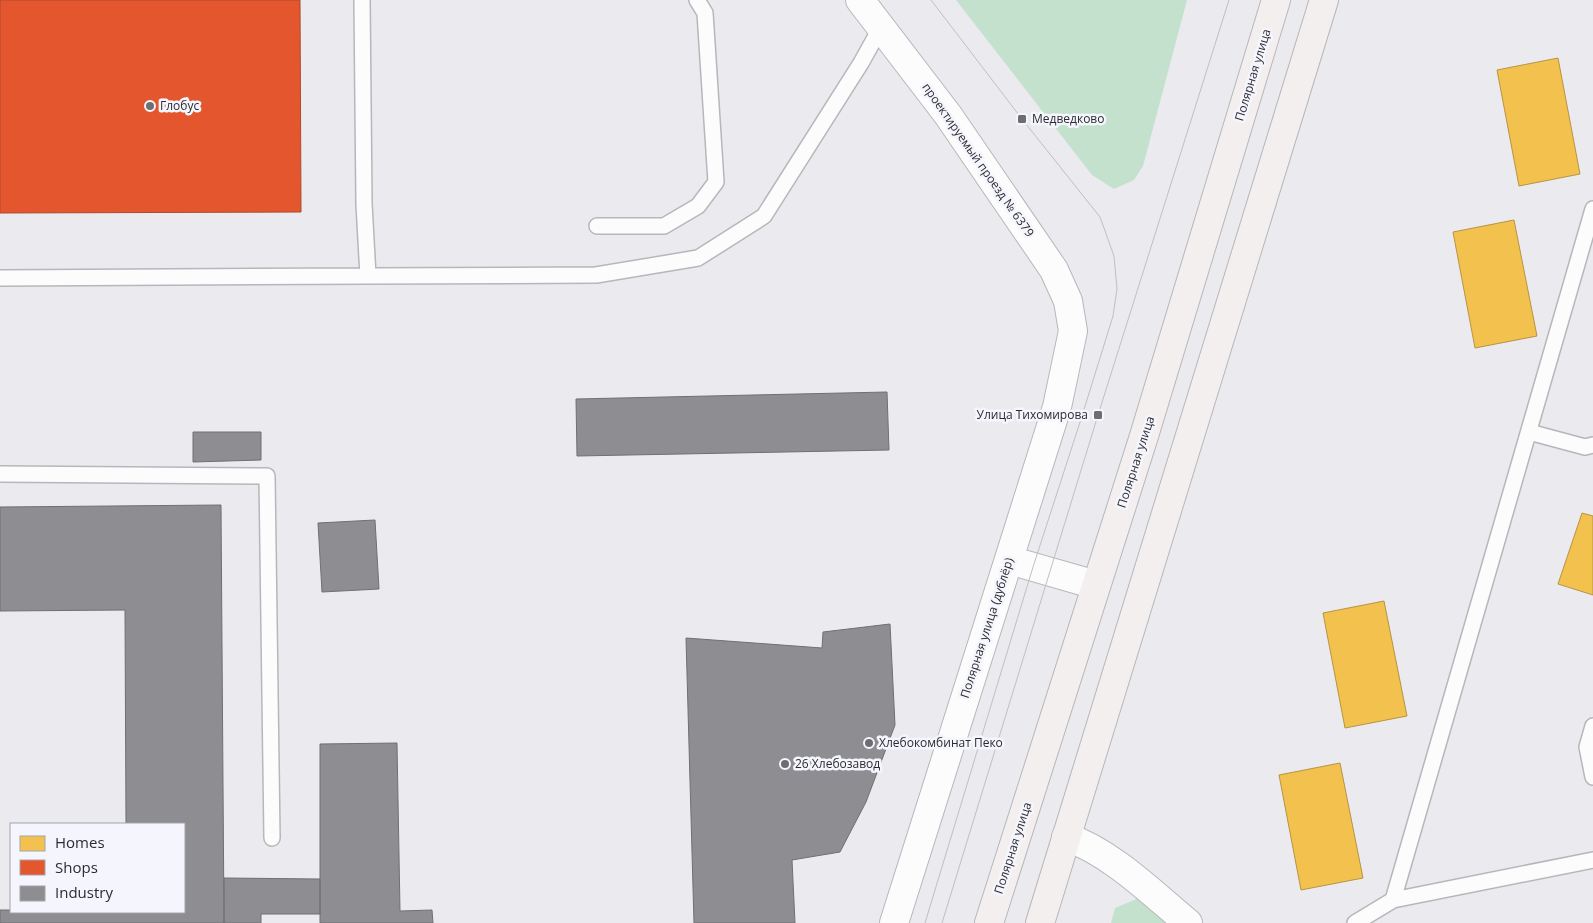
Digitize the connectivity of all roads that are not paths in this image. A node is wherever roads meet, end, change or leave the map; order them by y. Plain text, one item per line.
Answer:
1 (362, 0) edge
2 (697, 0) edge
3 (860, 0) edge
4 (1276, 0) edge
5 (1324, 0) edge
6 (881, 27) junction
7 (1593, 209) edge
8 (597, 226) dead end
9 (368, 276) junction
10 (0, 278) edge
11 (1073, 331) joint
12 (1528, 432) junction
13 (1593, 445) edge
14 (0, 474) edge
15 (1009, 560) junction
16 (1096, 585) junction
17 (1593, 726) edge
18 (1593, 777) edge
19 (272, 838) dead end
20 (1066, 838) junction
21 (1593, 860) edge
22 (1393, 900) junction
23 (894, 923) edge
24 (989, 923) edge
25 (1040, 923) edge
26 (1188, 923) edge
27 (1355, 923) edge

1 - 9 lane
2 - 8 lane
3 - 6 street, проектируемый проезд № 6379
4 - 16 main road, Полярная улица
5 - 20 main road
6 - 9 lane
6 - 11 street, проектируемый проезд № 6379
7 - 12 lane
9 - 10 lane
11 - 15 street, Полярная улица (дублёр)
12 - 13 lane
12 - 22 lane
14 - 19 lane
15 - 16 street
15 - 23 street, Полярная улица (дублёр)
16 - 24 main road, Полярная улица
17 - 18 lane
20 - 25 main road
20 - 26 street
21 - 22 lane
22 - 27 lane

